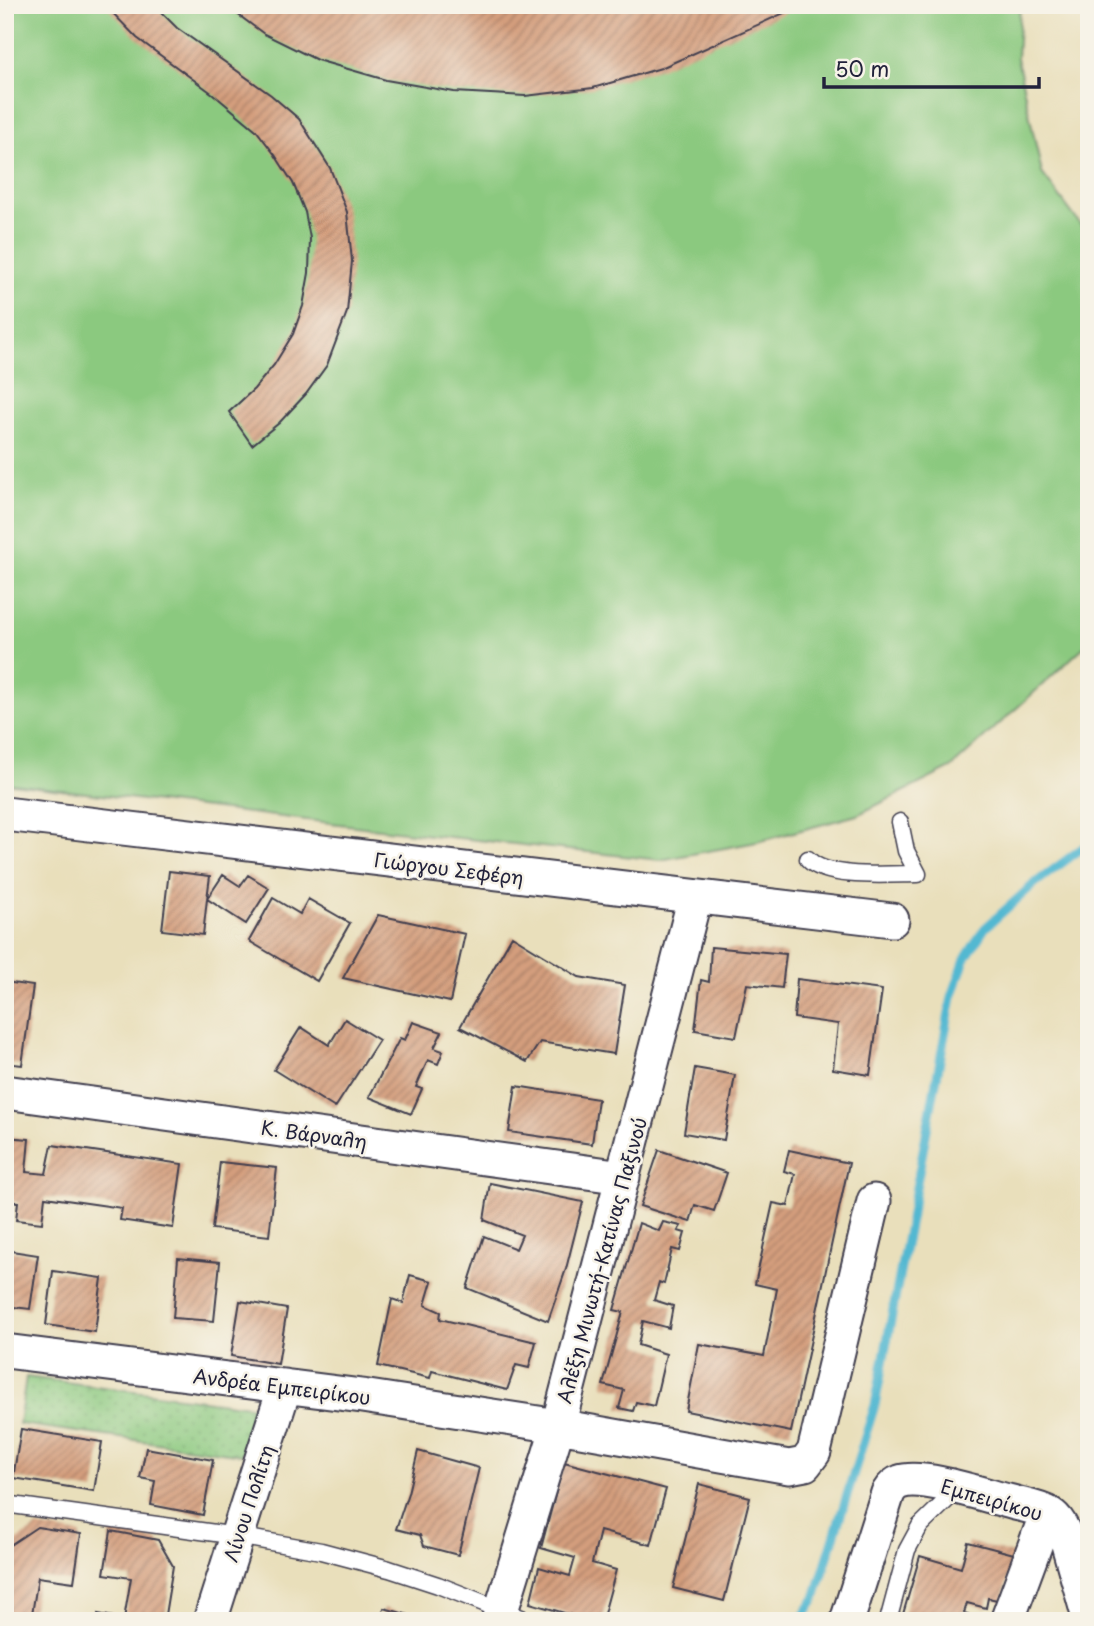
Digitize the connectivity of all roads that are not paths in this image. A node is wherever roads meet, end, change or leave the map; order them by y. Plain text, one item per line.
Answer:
1 (5, 814) edge
2 (900, 822) dead end
3 (808, 859) dead end
4 (695, 897) junction
5 (892, 920) dead end
6 (5, 1092) edge
7 (623, 1177) junction
8 (874, 1201) dead end
9 (6, 1359) edge
10 (285, 1386) junction
11 (558, 1426) junction
12 (959, 1488) junction
13 (5, 1504) edge
14 (1047, 1513) junction
15 (237, 1536) junction
16 (509, 1617) edge
17 (1089, 1618) edge
18 (211, 1621) edge
19 (847, 1621) edge
20 (888, 1621) edge
21 (1007, 1621) edge

1 - 4 street, Γιώργου Σεφέρη
2 - 3 lane
4 - 5 street, Γιώργου Σεφέρη
4 - 7 street, Αλέξη Μινωτή-Κατίνας Παξινού
6 - 7 street, Κ. Βάρναλη
7 - 11 street, Αλέξη Μινωτή-Κατίνας Παξινού
8 - 11 street, Ανδρέα Εμπειρίκου
9 - 10 street, Ανδρέα Εμπειρίκου
10 - 11 street, Ανδρέα Εμπειρίκου
10 - 15 street, Λίνου Πολίτη
11 - 16 street, Αλέξη Μινωτή-Κατίνας Παξινού
12 - 14 street, Εμπειρίκου
12 - 19 street, Εμπειρίκου
12 - 20 lane
13 - 15 lane
14 - 17 street, Εμπειρίκου
14 - 21 street
15 - 16 lane
15 - 18 street, Λίνου Πολίτη

